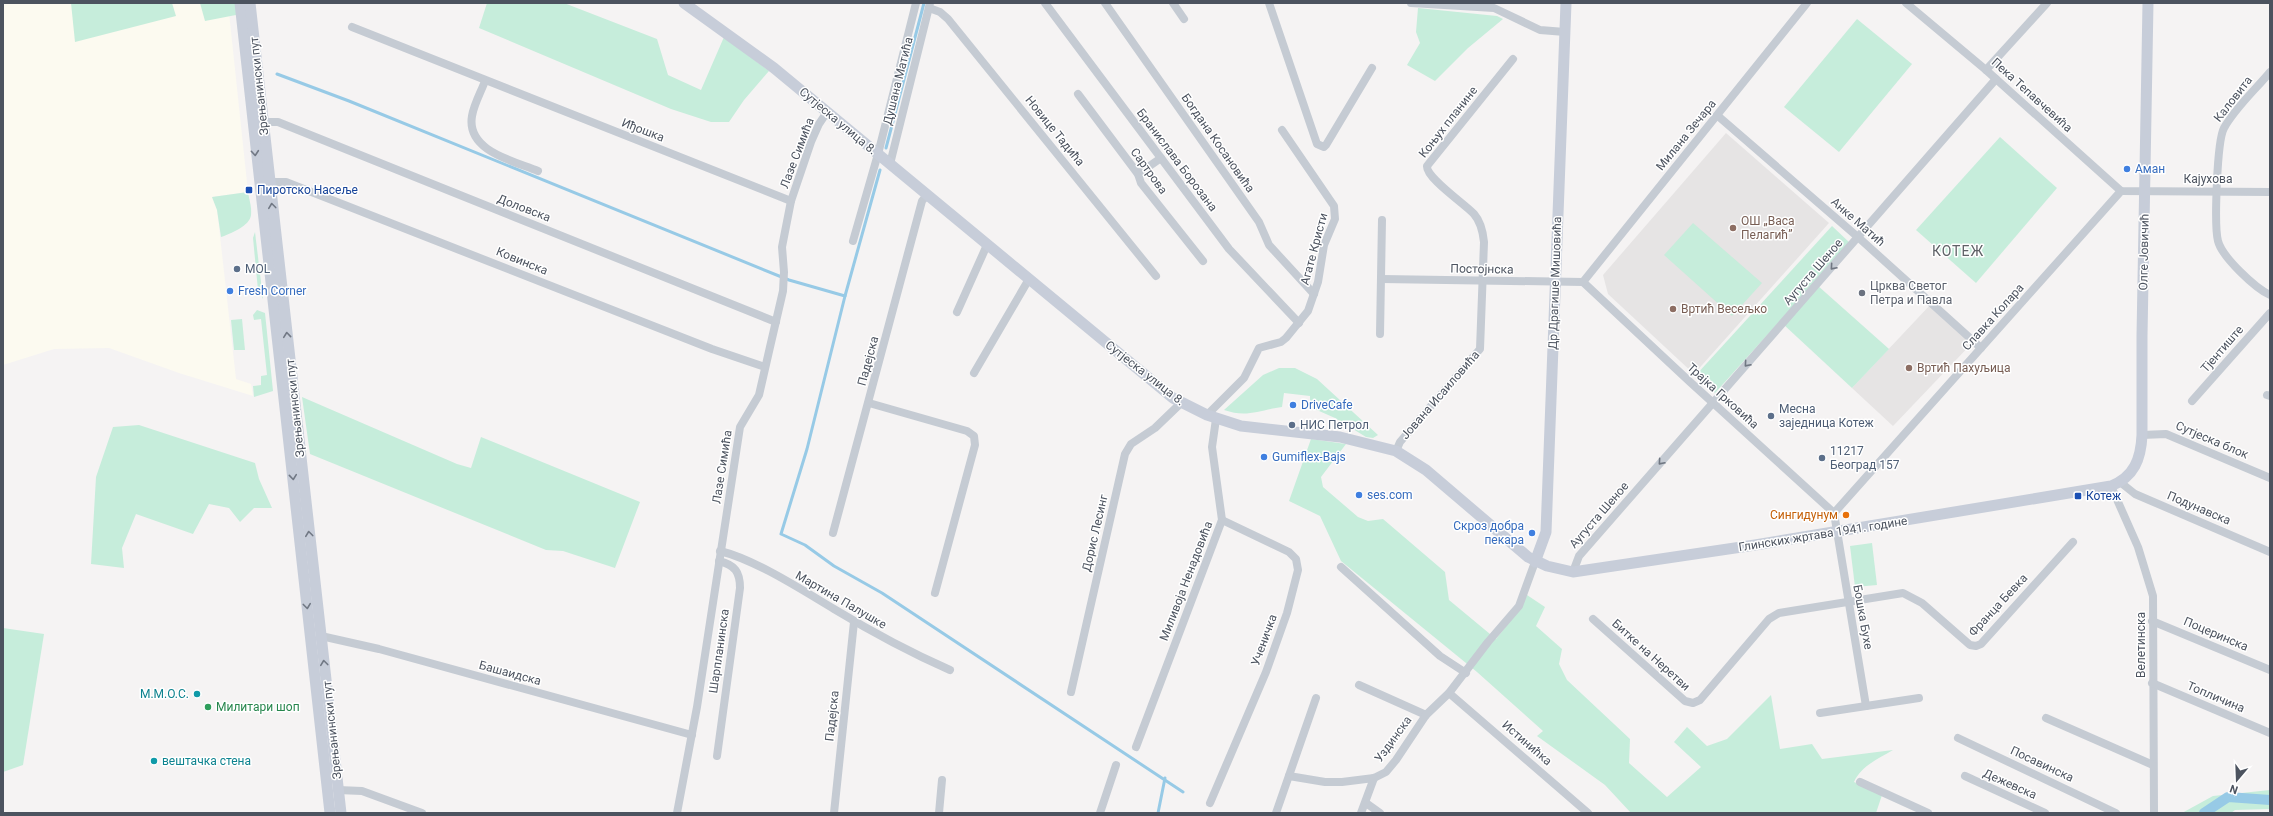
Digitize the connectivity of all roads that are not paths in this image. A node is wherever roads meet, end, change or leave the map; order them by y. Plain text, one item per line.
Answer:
1 (240, 3) edge
2 (250, 3) edge
3 (684, 3) edge
4 (916, 3) edge
5 (1045, 3) edge
6 (1105, 3) edge
7 (1173, 3) edge
8 (1270, 3) edge
9 (1411, 3) edge
10 (1566, 3) edge
11 (1808, 3) edge
12 (1906, 3) edge
13 (2047, 3) edge
14 (2148, 3) edge
15 (930, 6) edge
16 (1184, 18) dead end
17 (352, 27) dead end
18 (1565, 32) junction
19 (1513, 60) dead end
20 (1372, 68) dead end
21 (1986, 70) junction
22 (2270, 72) edge
23 (1996, 79) junction
24 (485, 81) junction
25 (1078, 94) dead end
26 (827, 112) junction
27 (1718, 116) junction
28 (263, 122) junction
29 (1282, 130) dead end
30 (878, 154) junction
31 (1161, 158) junction
32 (890, 164) junction
33 (538, 170) dead end
34 (1138, 174) junction
35 (270, 182) junction
36 (2121, 191) junction
37 (2145, 191) junction
38 (2217, 192) junction
39 (2270, 192) edge
40 (927, 195) junction
41 (791, 201) junction
42 (1382, 220) dead end
43 (1859, 238) junction
44 (853, 241) dead end
45 (987, 245) junction
46 (1203, 261) dead end
47 (1156, 276) dead end
48 (1029, 279) junction
49 (1382, 279) junction
50 (1484, 281) junction
51 (1555, 282) junction
52 (1583, 282) junction
53 (1314, 294) junction
54 (2270, 295) edge
55 (957, 312) dead end
56 (2270, 313) edge
57 (776, 322) junction
58 (1299, 323) junction
59 (1380, 334) dead end
60 (1981, 348) junction
61 (765, 368) junction
62 (974, 374) dead end
63 (2192, 401) dead end
64 (869, 403) junction
65 (1181, 403) junction
66 (1713, 404) junction
67 (1211, 417) junction
68 (2142, 435) junction
69 (1396, 451) junction
70 (2270, 478) edge
71 (2116, 484) junction
72 (1834, 513) junction
73 (1222, 520) junction
74 (1838, 531) junction
75 (833, 533) dead end
76 (2073, 542) dead end
77 (720, 551) junction
78 (2270, 552) edge
79 (719, 561) junction
80 (1535, 562) junction
81 (1341, 567) dead end
82 (1573, 572) junction
83 (935, 594) dead end
84 (1848, 601) junction
85 (1593, 619) dead end
86 (2152, 621) junction
87 (854, 622) junction
88 (321, 636) junction
89 (950, 670) dead end
90 (2270, 670) edge
91 (1466, 673) junction
92 (2152, 683) junction
93 (1359, 685) dead end
94 (1071, 692) dead end
95 (1449, 693) junction
96 (1316, 698) dead end
97 (1919, 698) dead end
98 (1866, 706) junction
99 (1820, 713) dead end
100 (1426, 716) junction
101 (2046, 718) dead end
102 (2270, 733) edge
103 (692, 735) junction
104 (1958, 738) dead end
105 (1136, 747) dead end
106 (717, 756) dead end
107 (1116, 764) dead end
108 (2153, 765) junction
109 (1289, 776) junction
110 (1964, 776) dead end
111 (1374, 778) junction
112 (942, 780) dead end
113 (1860, 782) dead end
114 (338, 790) junction
115 (1210, 803) dead end
116 (1366, 803) junction
117 (330, 813) edge
118 (341, 813) edge
119 (422, 813) edge
120 (677, 813) edge
121 (834, 813) edge
122 (939, 813) edge
123 (1100, 813) edge
124 (1276, 813) edge
125 (1361, 813) edge
126 (1380, 813) edge
127 (1588, 813) edge
128 (1928, 813) edge
129 (2045, 813) edge
130 (2116, 813) edge
131 (2154, 813) edge

1 -> 117 street, Зрењанински пут
2 - 28 street, Зрењанински пут
3 - 26 street, Сутјеска улица 8.
4 - 30 street
5 - 31 street, Бранислава Борозана
6 - 53 street, Богдана Косановића
7 - 16 street
8 - 20 street
9 - 18 street
10 - 18 street, Др Драгише Мишовића
11 - 27 street, Милана Зечара
12 - 21 street, Пека Тепавчевића
13 - 21 street
14 - 37 street, Олге Јовичић
15 - 32 street, Душана Матића
15 - 47 street, Новице Тадића
17 - 24 street, Иђошка
18 - 51 street, Др Драгише Мишовића
19 - 50 street, Коњух планине
21 - 23 street, Пека Тепавчевића
22 - 38 street, Каловита
23 - 36 street, Пека Тепавчевића
23 - 43 street, Аугуста Шеное
24 - 33 street
24 - 41 street, Иђошка
25 - 34 street, Сартрова
26 - 30 street, Сутјеска улица 8.
26 - 41 street, Лазе Симића
27 - 43 street, Анке Матић
27 - 52 street, Милана Зечара
28 - 35 street, Зрењанински пут
28 - 57 street, Доловска
29 - 53 street, Агате Кристи
30 - 32 street, Сутјеска улица 8.
30 - 44 street
31 - 34 street
31 - 58 street, Бранислава Борозана
32 - 40 street, Сутјеска улица 8.
34 - 46 street, Сартрова
35 - 61 street, Ковинска
88 -> 35 street, Зрењанински пут
36 - 37 street
36 - 60 street, Славка Колара
37 - 38 street, Кајухова
37 - 68 street, Олге Јовичић
38 - 39 street, Кајухова
38 - 54 street
40 - 45 street, Сутјеска улица 8.
40 - 64 street, Падејска
41 - 57 street, Лазе Симића
42 - 49 street
43 - 60 street, Анке Матић
43 -> 66 street, Аугуста Шеное
45 - 48 street, Сутјеска улица 8.
45 - 55 street
48 - 62 street
48 - 65 street, Сутјеска улица 8.
49 - 50 street, Постојнска
49 - 59 street
50 - 51 street, Постојнска
50 - 69 street, Јована Исаиловића
51 - 52 street, Постојнска
51 - 80 street, Др Драгише Мишовића
52 - 66 street, Трајка Грковића
53 - 58 street, Агате Кристи
56 - 63 street, Тјентиште
57 - 61 street, Лазе Симића
58 - 67 street, Агате Кристи
60 - 72 street, Славка Колара
61 - 77 street, Лазе Симића
64 - 75 street, Падејска
64 - 83 street
65 - 67 street, Сутјеска улица 8.
65 - 94 street, Дорис Лесинг
66 - 72 street, Трајка Грковића
66 -> 82 street, Аугуста Шеное
67 - 69 street, Сутјеска улица 8.
67 - 73 street, Миливоја Ненадовића
68 - 70 street, Сутјеска блок
68 - 71 street, Олге Јовичић
69 - 80 street, Јована Исаиловића
71 - 74 street, Глинских жртава 1941. године
71 - 78 street, Подунавска
71 - 86 street, Велетинска
72 - 74 street
73 - 105 street, Миливоја Ненадовића
73 - 115 street, Ученичка
74 - 82 street, Глинских жртава 1941. године
74 - 84 street, Бошка Бухе
76 - 84 street, Франца Бевка
77 - 79 street, Лазе Симића
77 - 87 street, Мартина Палушке
79 - 103 street, Лазе Симића
79 - 106 street, Шарпланинска
80 - 82 street, Глинских жртава 1941. године
80 - 91 street, Уздинска
81 - 91 street
84 - 85 street, Битке на Неретви
84 - 98 street, Бошка Бухе
86 - 90 street, Поцеринска
86 - 92 street, Велетинска
87 - 89 street, Мартина Палушке
87 - 121 street, Падејска
88 - 103 street, Башаидска
114 -> 88 street, Зрењанински пут
91 - 95 street, Уздинска
92 - 102 street, Топличина
92 - 108 street, Велетинска
93 - 100 street
95 - 100 street, Уздинска
95 - 127 street, Истинићка
96 - 109 street
97 - 98 street
98 - 99 street
100 - 111 street, Уздинска
101 - 108 street
103 - 120 street, Лазе Симића
104 - 130 street, Посавинска
107 - 123 street
108 - 131 street, Велетинска
109 - 111 street, Уздинска
109 - 124 street
110 - 129 street, Дежевска
111 - 116 street
112 - 122 street
113 - 128 street
114 - 118 street, Зрењанински пут
114 - 119 street
116 - 125 street
116 - 126 street

